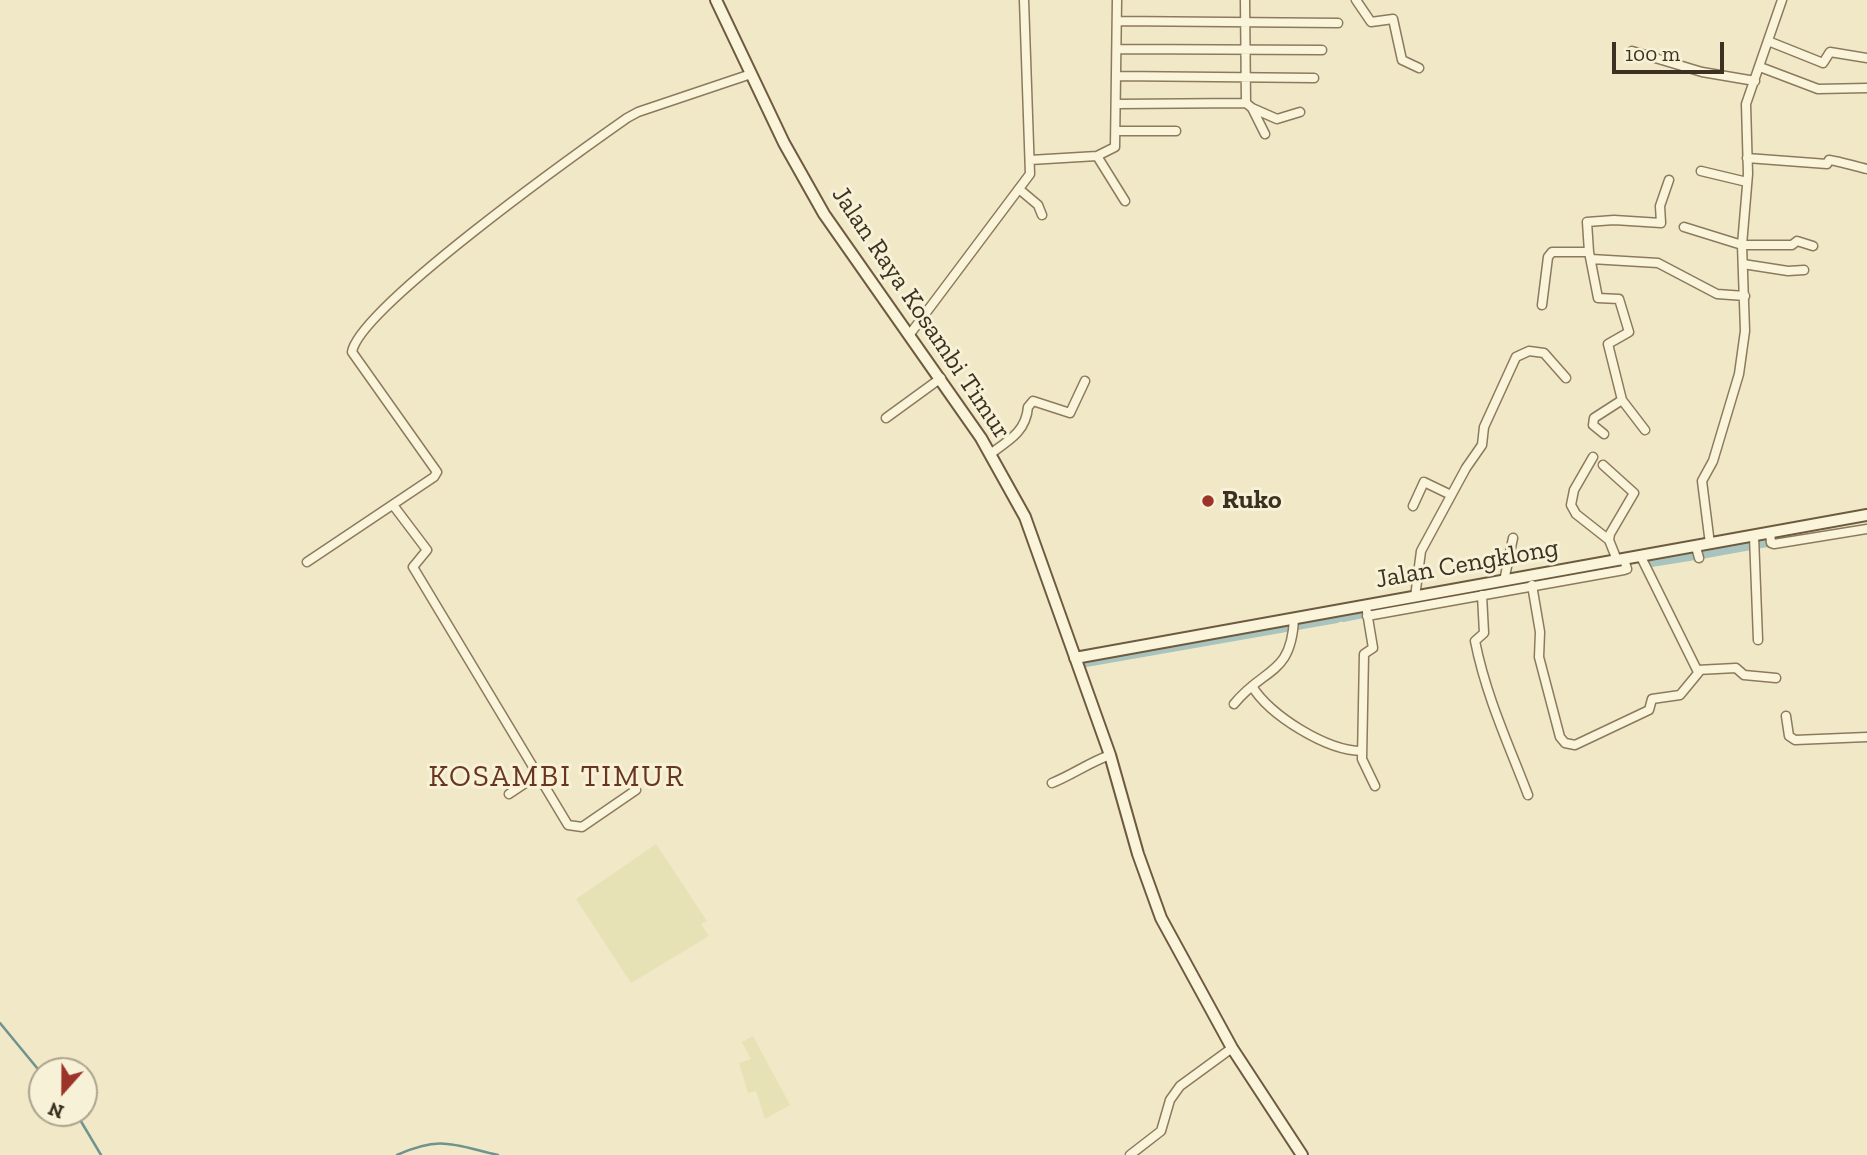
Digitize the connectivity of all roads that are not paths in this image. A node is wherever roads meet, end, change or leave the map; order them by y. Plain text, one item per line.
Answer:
1 (716, 0) edge
2 (1024, 0) edge
3 (1117, 0) edge
4 (1245, 0) edge
5 (1356, 0) edge
6 (1782, 0) edge
7 (1117, 21) junction
8 (1245, 22) junction
9 (1338, 23) dead end
10 (1768, 41) junction
11 (1117, 49) junction
12 (1245, 50) junction
13 (1322, 50) dead end
14 (1632, 51) dead end
15 (1867, 58) edge
16 (1760, 67) junction
17 (1419, 68) dead end
18 (751, 74) junction
19 (1117, 76) junction
20 (1246, 78) junction
21 (1314, 78) dead end
22 (1755, 81) junction
23 (1867, 88) edge
24 (1117, 104) junction
25 (1249, 106) junction
26 (1300, 112) dead end
27 (1117, 131) junction
28 (1176, 131) dead end
29 (1265, 134) dead end
30 (1097, 156) junction
31 (1747, 158) junction
32 (1030, 160) junction
33 (1867, 169) edge
34 (1701, 171) dead end
35 (1669, 180) dead end
36 (1747, 183) junction
37 (1019, 189) junction
38 (1125, 201) dead end
39 (1042, 215) dead end
40 (1684, 227) dead end
41 (1742, 245) junction
42 (1813, 246) dead end
43 (1590, 255) junction
44 (1743, 264) junction
45 (1804, 270) dead end
46 (1745, 296) junction
47 (1542, 305) dead end
48 (910, 334) junction
49 (940, 377) junction
50 (1566, 378) dead end
51 (1085, 382) dead end
52 (1622, 400) junction
53 (886, 418) dead end
54 (1645, 430) dead end
55 (1604, 434) dead end
56 (990, 454) junction
57 (1593, 457) dead end
58 (1603, 465) dead end
59 (1451, 495) junction
60 (393, 505) junction
61 (1413, 506) dead end
62 (1867, 515) edge
63 (1867, 529) edge
64 (1770, 537) junction
65 (1513, 538) dead end
66 (1609, 540) junction
67 (1755, 542) junction
68 (1710, 544) junction
69 (1641, 557) junction
70 (307, 562) dead end
71 (1623, 563) junction
72 (1569, 575) junction
73 (1513, 583) junction
74 (1532, 585) junction
75 (1482, 595) junction
76 (1415, 597) junction
77 (1366, 611) junction
78 (1294, 624) junction
79 (1758, 640) dead end
80 (1074, 658) junction
81 (1699, 672) junction
82 (1776, 678) dead end
83 (1252, 685) junction
84 (1234, 704) dead end
85 (1786, 716) dead end
86 (1867, 737) edge
87 (1362, 751) junction
88 (1110, 755) junction
89 (539, 774) junction
90 (1052, 783) dead end
91 (1375, 786) dead end
92 (636, 790) dead end
93 (509, 794) dead end
94 (1528, 795) dead end
95 (1232, 1048) junction
96 (1129, 1155) edge
97 (1303, 1155) edge

1 - 18 main road, Jalan Raya Kosambi Timur
2 - 32 street
3 - 7 street
4 - 8 street
5 - 17 street
6 - 10 street
7 - 8 street
7 - 11 street
8 - 9 street
8 - 12 street
10 - 15 street
10 - 16 street
11 - 12 street
11 - 19 street
12 - 13 street
12 - 20 street
14 - 22 street
16 - 22 street
16 - 23 street
18 - 48 main road, Jalan Raya Kosambi Timur
18 - 60 street
19 - 20 street
19 - 24 street
20 - 21 street
20 - 25 street
22 - 31 street
24 - 25 street
24 - 27 street
25 - 26 street
25 - 29 street
27 - 28 street
27 - 30 street
30 - 32 street
30 - 38 street
31 - 33 street
31 - 36 street
32 - 37 street
34 - 36 street
35 - 43 street
36 - 41 street
37 - 39 street
37 - 48 street
40 - 41 street
41 - 42 street
41 - 44 street
43 - 46 street
43 - 47 street
43 - 52 street
44 - 45 street
44 - 46 street
46 - 68 street
48 - 49 main road, Jalan Raya Kosambi Timur
49 - 53 street
49 - 56 main road, Jalan Raya Kosambi Timur
50 - 59 street
51 - 56 street
52 - 54 street
52 - 55 street
56 - 80 main road, Jalan Raya Kosambi Timur
57 - 66 street
58 - 66 street
59 - 61 street
59 - 76 street
60 - 70 street
60 - 89 street
62 - 64 main road, Jalan Cengklong
63 - 64 street
64 - 67 main road, Jalan Cengklong
65 - 73 street
66 - 71 street
67 - 68 main road, Jalan Cengklong
67 - 79 street
68 - 69 main road, Jalan Cengklong
69 - 71 main road, Jalan Cengklong
69 - 81 street
71 - 72 main road, Jalan Cengklong
72 - 73 main road, Jalan Cengklong
72 - 74 street
73 - 74 street
73 - 75 street
73 - 76 main road, Jalan Cengklong
74 - 81 street
75 - 77 street
75 - 94 street
76 - 77 main road, Jalan Cengklong
77 - 78 main road, Jalan Cengklong
77 - 87 street
78 - 80 main road, Jalan Cengklong
78 - 83 street
80 - 88 main road, Jalan Raya Kosambi Timur
81 - 82 street
83 - 84 street
83 - 87 street
85 - 86 street
87 - 91 street
88 - 90 street
88 - 95 main road, Jalan Raya Kosambi Timur
89 - 92 street
89 - 93 street
95 - 96 street
95 - 97 main road, Jalan Raya Kosambi Timur

